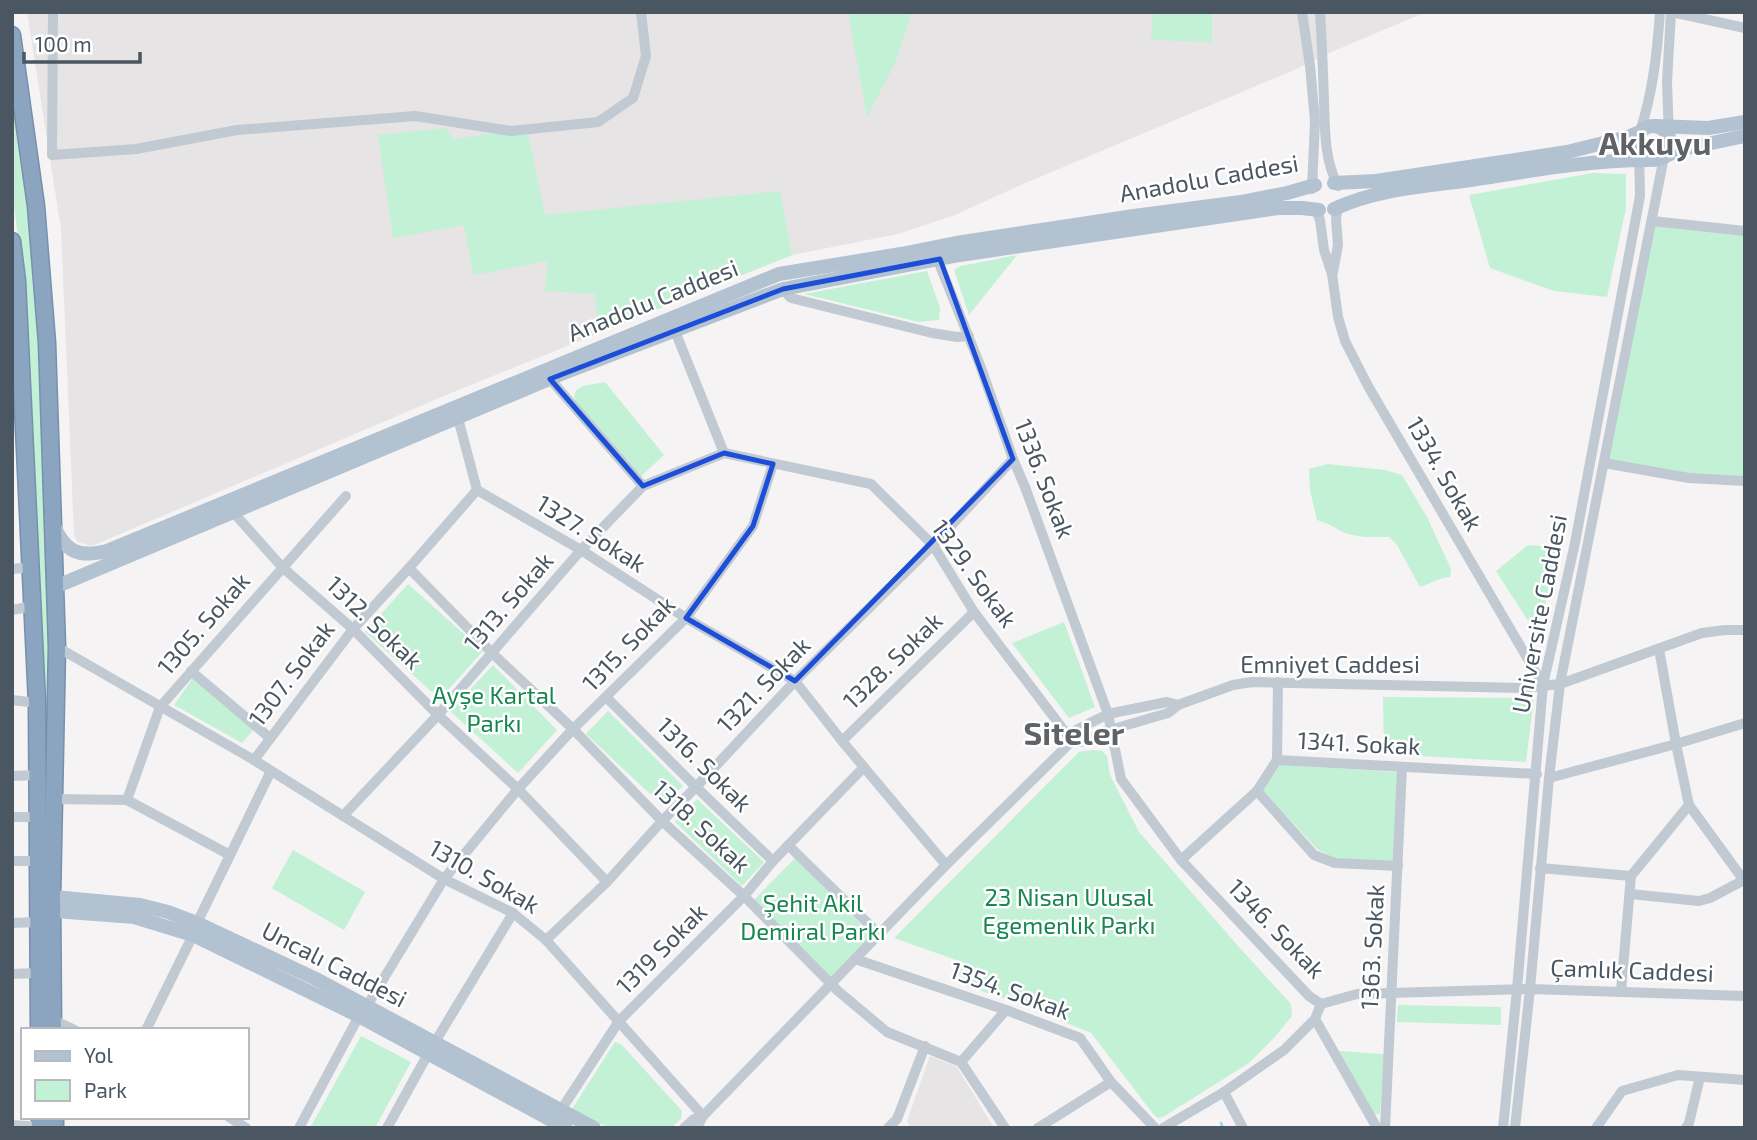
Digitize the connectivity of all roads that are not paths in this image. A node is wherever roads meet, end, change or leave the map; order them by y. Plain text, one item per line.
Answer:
1 (53, 12) edge
2 (641, 12) edge
3 (1302, 12) edge
4 (1320, 12) edge
5 (1660, 12) edge
6 (1672, 12) edge
7 (1745, 28) edge
8 (12, 35) edge
9 (1745, 122) edge
10 (1664, 130) junction
11 (1640, 132) junction
12 (1745, 136) edge
13 (1664, 157) junction
14 (1642, 158) junction
15 (1336, 184) junction
16 (1313, 186) junction
17 (1327, 208) junction
18 (1652, 221) junction
19 (1745, 231) edge
20 (12, 241) edge
21 (938, 252) junction
22 (1332, 274) junction
23 (783, 289) junction
24 (675, 331) junction
25 (969, 337) junction
26 (550, 379) junction
27 (458, 418) junction
28 (724, 453) junction
29 (1013, 459) junction
30 (1604, 463) junction
31 (773, 464) junction
32 (20, 469) edge
33 (1745, 481) edge
34 (643, 486) junction
35 (477, 490) junction
36 (346, 496) dead end
37 (233, 512) junction
38 (53, 523) junction
39 (933, 545) junction
40 (581, 550) junction
41 (82, 553) junction
42 (32, 567) junction
43 (282, 567) junction
44 (409, 568) junction
45 (12, 569) edge
46 (83, 575) junction
47 (55, 587) junction
48 (33, 606) junction
49 (12, 610) edge
50 (974, 612) junction
51 (686, 618) junction
52 (353, 629) junction
53 (1745, 630) edge
54 (57, 647) junction
55 (1659, 649) junction
56 (492, 653) junction
57 (191, 671) junction
58 (795, 681) junction
59 (1278, 682) junction
60 (1560, 684) junction
61 (1543, 685) junction
62 (606, 697) junction
63 (12, 700) edge
64 (37, 703) junction
65 (1178, 705) junction
66 (160, 706) junction
67 (1108, 714) junction
68 (438, 715) junction
69 (1745, 723) edge
70 (573, 729) junction
71 (1111, 729) junction
72 (270, 738) junction
73 (1088, 738) junction
74 (842, 741) junction
75 (1072, 741) junction
76 (1676, 744) junction
77 (1115, 750) junction
78 (254, 760) junction
79 (1277, 760) junction
80 (864, 767) junction
81 (1402, 768) junction
82 (271, 771) junction
83 (1537, 774) junction
84 (38, 775) junction
85 (12, 776) edge
86 (1549, 778) junction
87 (696, 787) junction
88 (518, 789) junction
89 (1257, 790) junction
90 (54, 799) junction
91 (127, 800) junction
92 (1689, 805) junction
93 (343, 816) junction
94 (12, 817) edge
95 (37, 817) junction
96 (662, 821) junction
97 (788, 845) junction
98 (230, 855) junction
99 (1181, 860) junction
100 (12, 861) edge
101 (37, 861) junction
102 (773, 861) junction
103 (946, 865) junction
104 (1398, 866) junction
105 (1540, 868) junction
106 (1631, 876) junction
107 (444, 879) junction
108 (1744, 881) edge
109 (607, 882) junction
110 (1630, 894) junction
111 (744, 896) junction
112 (43, 907) junction
113 (513, 913) junction
114 (12, 923) edge
115 (195, 929) junction
116 (879, 934) junction
117 (546, 940) junction
118 (855, 959) junction
119 (38, 973) junction
120 (12, 974) edge
121 (830, 983) junction
122 (1517, 989) junction
123 (1530, 989) junction
124 (1621, 991) junction
125 (1392, 992) junction
126 (1745, 996) edge
127 (1321, 1004) junction
128 (1006, 1010) junction
129 (363, 1011) junction
130 (1315, 1019) junction
131 (619, 1021) junction
132 (53, 1025) edge
133 (38, 1028) edge
134 (147, 1028) edge
135 (925, 1046) junction
136 (431, 1048) junction
137 (961, 1062) junction
138 (1700, 1077) junction
139 (1745, 1080) edge
140 (1111, 1082) junction
141 (1224, 1092) junction
142 (561, 1110) junction
143 (703, 1116) junction
144 (900, 1123) edge
145 (12, 1125) edge
146 (40, 1127) edge
147 (299, 1128) edge
148 (387, 1128) edge
149 (566, 1128) edge
150 (594, 1128) edge
151 (684, 1128) edge
152 (697, 1128) edge
153 (888, 1128) edge
154 (1006, 1128) edge
155 (1038, 1128) edge
156 (1155, 1128) edge
157 (1163, 1128) edge
158 (1242, 1128) edge
159 (1377, 1128) edge
160 (1385, 1128) edge
161 (1503, 1128) edge
162 (1515, 1128) edge
163 (1597, 1128) edge
164 (1686, 1128) edge

1 - 2 street
3 - 16 street
4 - 15 street
5 - 11 street
6 - 7 street
6 - 10 street
8 - 38 highway
9 - 10 main road
10 - 11 main road
10 - 13 main road
11 - 14 main road
11 - 15 main road, Anadolu Caddesi
12 - 13 main road
13 - 14 main road
13 - 18 street, Universite Caddesi
14 - 17 main road, Anadolu Caddesi
14 - 61 street, Universite Caddesi
15 - 16 main road
15 - 17 main road
16 - 17 main road
16 - 21 main road, Anadolu Caddesi
17 - 21 main road, Anadolu Caddesi
17 - 22 street, 1334. Sokak
17 - 22 street, 1334. Sokak
18 - 19 street
18 - 30 street, Universite Caddesi
20 - 32 highway
21 - 23 main road, Anadolu Caddesi
21 - 25 street, 1336. Sokak
21 - 41 main road, Anadolu Caddesi
22 - 61 street, 1334. Sokak
23 - 24 main road, Anadolu Caddesi
23 - 25 street
24 - 26 main road, Anadolu Caddesi
24 - 28 street
25 - 29 street, 1336. Sokak
26 - 27 main road, Anadolu Caddesi
26 - 34 street
27 - 35 street
27 - 37 main road, Anadolu Caddesi
28 - 31 street
28 - 34 street, 1313. Sokak
29 - 39 street, 1321. Sokak
29 - 67 street, 1336. Sokak
30 - 33 street
30 - 60 street, Universite Caddesi
31 - 39 street, 1329. Sokak
31 - 51 street, 1315. Sokak
32 - 42 highway
34 - 40 street, 1313. Sokak
35 - 40 street, 1327. Sokak
35 - 44 street, 1307. Sokak
36 - 43 street, 1305. Sokak
37 - 43 street, 1312. Sokak
37 - 46 main road, Anadolu Caddesi
38 - 41 main road
38 - 47 highway
39 - 50 street, 1329. Sokak
39 - 58 street, 1321. Sokak
40 - 51 street, 1327. Sokak
40 - 56 street, 1313. Sokak
41 - 46 main road
42 - 45 street
42 - 48 highway
43 - 52 street, 1312. Sokak
43 - 57 street, 1305. Sokak
44 - 52 street, 1307. Sokak
44 - 56 street, 1318. Sokak
46 - 47 main road, Anadolu Caddesi
47 - 54 highway
48 - 49 street
48 - 64 highway
50 - 74 street, 1328. Sokak
50 - 75 street, 1329. Sokak
51 - 58 street, 1327. Sokak
51 - 62 street, 1315. Sokak
52 - 68 street, 1312. Sokak
52 - 72 street, 1307. Sokak
53 - 55 street, Emniyet Caddesi
54 - 66 street, 1310. Sokak
54 - 90 highway
55 - 60 street, Emniyet Caddesi
55 - 76 street
56 - 68 street, 1313. Sokak
56 - 70 street, 1318. Sokak
57 - 66 street, 1305. Sokak
57 - 72 street
58 - 74 street, 1327. Sokak
58 - 87 street, 1321. Sokak
59 - 61 street, Emniyet Caddesi
59 - 65 street, Emniyet Caddesi
59 - 79 street
60 - 61 street, Emniyet Caddesi
60 - 86 street, Universite Caddesi
61 - 83 street, Universite Caddesi
62 - 70 street, 1315. Sokak
62 - 87 street, 1316. Sokak
63 - 64 street
64 - 84 highway
65 - 67 street, Emniyet Caddesi
65 - 71 street
66 - 78 street, 1310. Sokak
66 - 91 street, 1305. Sokak
67 - 71 street, 1346. Sokak
67 - 75 street, Emniyet Caddesi
68 - 88 street, 1312. Sokak
68 - 93 street, 1313. Sokak
69 - 76 street
70 - 88 street, 1315. Sokak
70 - 96 street, 1318. Sokak
71 - 73 street
71 - 77 street, 1346. Sokak
72 - 78 street, 1307. Sokak
73 - 75 street
73 - 77 street
74 - 80 street, 1327. Sokak
75 - 103 street, Emniyet Caddesi
76 - 86 street
76 - 92 street
77 - 99 street, 1346. Sokak
78 - 82 street, 1310. Sokak
79 - 81 street, 1341. Sokak
79 - 89 street, 1341. Sokak
80 - 97 street, 1319 Sokak
80 - 103 street, 1327. Sokak
81 - 83 street, 1341. Sokak
81 - 104 street, 1363. Sokak
82 - 93 street, 1310. Sokak
82 - 98 street
83 - 122 street, Universite Caddesi
84 - 85 street
84 - 95 highway
86 - 105 street, Universite Caddesi
87 - 96 street, 1321. Sokak
87 - 102 street, 1316. Sokak
88 - 107 street, 1315. Sokak
88 - 109 street, 1312. Sokak
89 - 99 street, 1341. Sokak
89 - 104 street
90 - 91 street
90 - 112 highway
91 - 98 street
92 - 106 street
92 - 108 street
93 - 107 street, 1310. Sokak
94 - 95 street
95 - 101 highway
96 - 109 street, 1321. Sokak
96 - 111 street, 1318. Sokak
97 - 102 street, 1319 Sokak
97 - 116 street
98 - 115 street
99 - 127 street, 1346. Sokak
100 - 101 street
101 - 112 highway
102 - 111 street, 1319 Sokak
103 - 116 street, Emniyet Caddesi
104 - 125 street, 1363. Sokak
105 - 106 street
105 - 123 street, Universite Caddesi
106 - 110 street
107 - 113 street, 1310. Sokak
107 - 129 street, 1315. Sokak
108 - 110 street
109 - 117 street, 1321. Sokak
110 - 124 street
111 - 121 street, 1318. Sokak
111 - 131 street, 1319 Sokak
112 - 114 street
112 - 115 main road, Uncalı Caddesi
112 - 119 highway
112 - 132 highway
113 - 117 street, 1310. Sokak
113 - 136 street
115 - 129 main road, Uncalı Caddesi
115 - 134 street
116 - 118 street, Emniyet Caddesi
117 - 131 street, 1310. Sokak
118 - 121 street, Emniyet Caddesi
118 - 128 street, 1354. Sokak
119 - 120 street
119 - 133 highway
121 - 135 street, 1318. Sokak
121 - 143 street, Emniyet Caddesi
122 - 123 street, Çamlık Caddesi
122 - 125 street, 1346. Sokak
122 - 161 street, Universite Caddesi
123 - 124 street, Çamlık Caddesi
123 - 162 street, Universite Caddesi
124 - 126 street, Çamlık Caddesi
125 - 127 street, 1346. Sokak
125 - 160 street, 1363. Sokak
127 - 130 street
128 - 137 street
128 - 140 street, 1354. Sokak
129 - 136 main road, Uncalı Caddesi
129 - 147 street, 1315. Sokak
130 - 141 street
130 - 159 street
131 - 142 street, 1319 Sokak
131 - 143 street, 1310. Sokak
135 - 137 street, 1318. Sokak
135 - 144 street
136 - 142 main road, Uncalı Caddesi
136 - 148 street
136 - 149 main road, Uncalı Caddesi
137 - 154 street
138 - 139 street
138 - 163 street
138 - 164 street
140 - 155 street
140 - 156 street, 1354. Sokak
141 - 157 street
141 - 158 street
142 - 150 main road, Uncalı Caddesi
143 - 151 street, Emniyet Caddesi
143 - 152 street, Emniyet Caddesi
144 - 153 street
145 - 146 street

